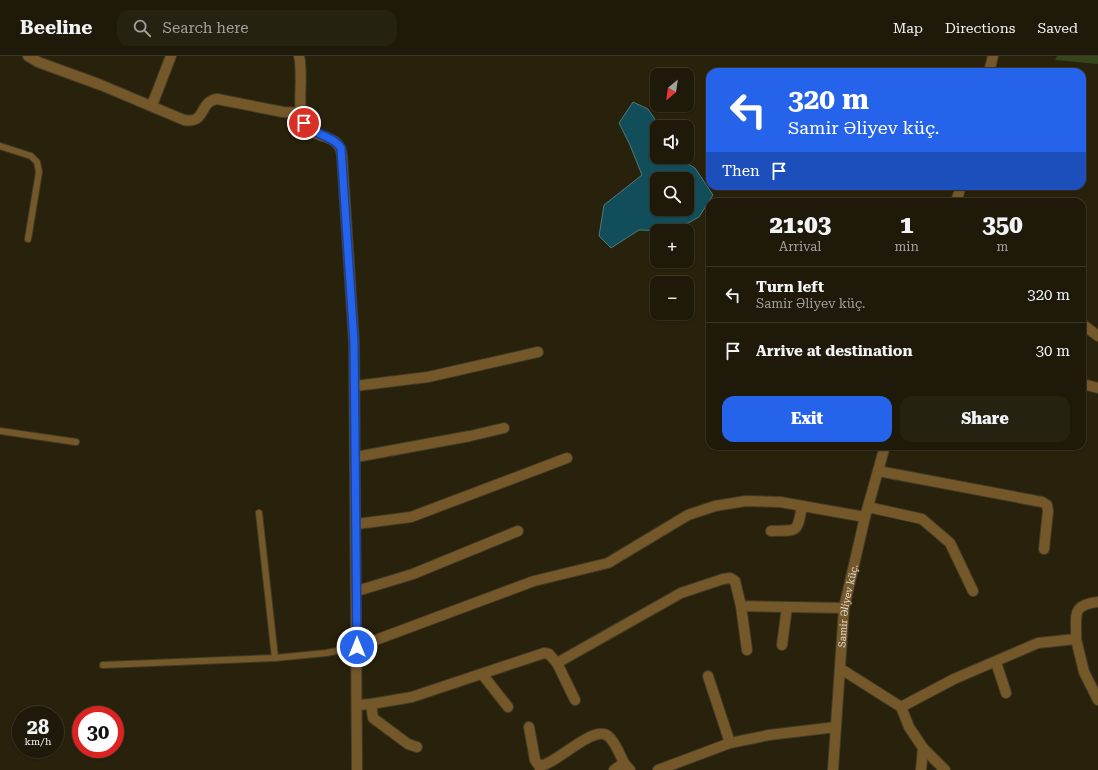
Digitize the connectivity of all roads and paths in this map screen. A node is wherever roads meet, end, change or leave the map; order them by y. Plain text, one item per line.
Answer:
1 (28, 56) edge
2 (171, 56) edge
3 (299, 56) edge
4 (993, 56) edge
5 (990, 68) edge
6 (152, 105) junction
7 (301, 113) junction
8 (0, 146) edge
9 (28, 239) dead end
10 (1086, 327) edge
11 (1098, 336) edge
12 (538, 352) dead end
13 (1086, 385) edge
14 (355, 386) junction
15 (1098, 388) edge
16 (504, 428) dead end
17 (0, 431) edge
18 (76, 442) dead end
19 (884, 450) edge
20 (356, 457) junction
21 (567, 458) dead end
22 (878, 472) junction
23 (802, 506) junction
24 (868, 507) junction
25 (259, 514) dead end
26 (865, 517) junction
27 (357, 524) junction
28 (518, 531) dead end
29 (771, 532) dead end
30 (1044, 549) dead end
31 (973, 590) dead end
32 (357, 591) junction
33 (1098, 602) edge
34 (741, 606) junction
35 (787, 607) junction
36 (844, 608) junction
37 (1076, 639) junction
38 (782, 645) dead end
39 (357, 647) junction
40 (747, 650) dead end
41 (275, 658) junction
42 (557, 662) junction
43 (996, 662) junction
44 (103, 665) dead end
45 (841, 669) junction
46 (482, 674) junction
47 (708, 676) dead end
48 (1006, 693) dead end
49 (575, 700) dead end
50 (1098, 700) edge
51 (371, 704) junction
52 (358, 705) junction
53 (508, 707) dead end
54 (901, 708) junction
55 (529, 727) dead end
56 (836, 727) junction
57 (730, 743) junction
58 (417, 747) dead end
59 (923, 748) junction
60 (627, 766) edge
61 (357, 770) edge
62 (614, 770) edge
63 (658, 770) edge
64 (833, 770) edge
65 (921, 770) edge
66 (945, 770) edge

1 - 6 street
2 - 6 street
3 - 7 street
4 - 5 street
6 - 7 street
7 - 14 street
8 - 9 lane
10 - 11 street
12 - 14 street
13 - 15 street
14 - 20 street
16 - 20 street
17 - 18 lane
19 - 22 street, Samir Əliyev küç.
20 - 27 street
21 - 27 street
22 - 24 street, Samir Əliyev küç.
22 - 30 street
23 - 26 street
23 - 29 street
23 - 39 street
24 - 26 street, Samir Əliyev küç.
24 - 31 street
25 - 41 lane
26 - 36 street, Samir Əliyev küç.
27 - 32 street
28 - 32 street
32 - 39 street
33 - 37 street
34 - 35 street
34 - 40 street
34 - 42 street
35 - 36 street
35 - 38 street
36 - 45 street, Samir Əliyev küç.
37 - 43 street
37 - 50 street
39 - 41 lane
39 - 52 street
41 - 44 lane
42 - 46 street
42 - 49 street
43 - 48 street
43 - 54 street
45 - 54 street
45 - 56 street, Samir Əliyev küç.
46 - 51 street
46 - 53 street
47 - 57 street
51 - 52 street
51 - 58 street
52 - 61 street
54 - 59 street
55 - 60 street
56 - 57 street
56 - 64 street, Samir Əliyev küç.
57 - 63 street
59 - 65 street
59 - 66 street
60 - 62 street

